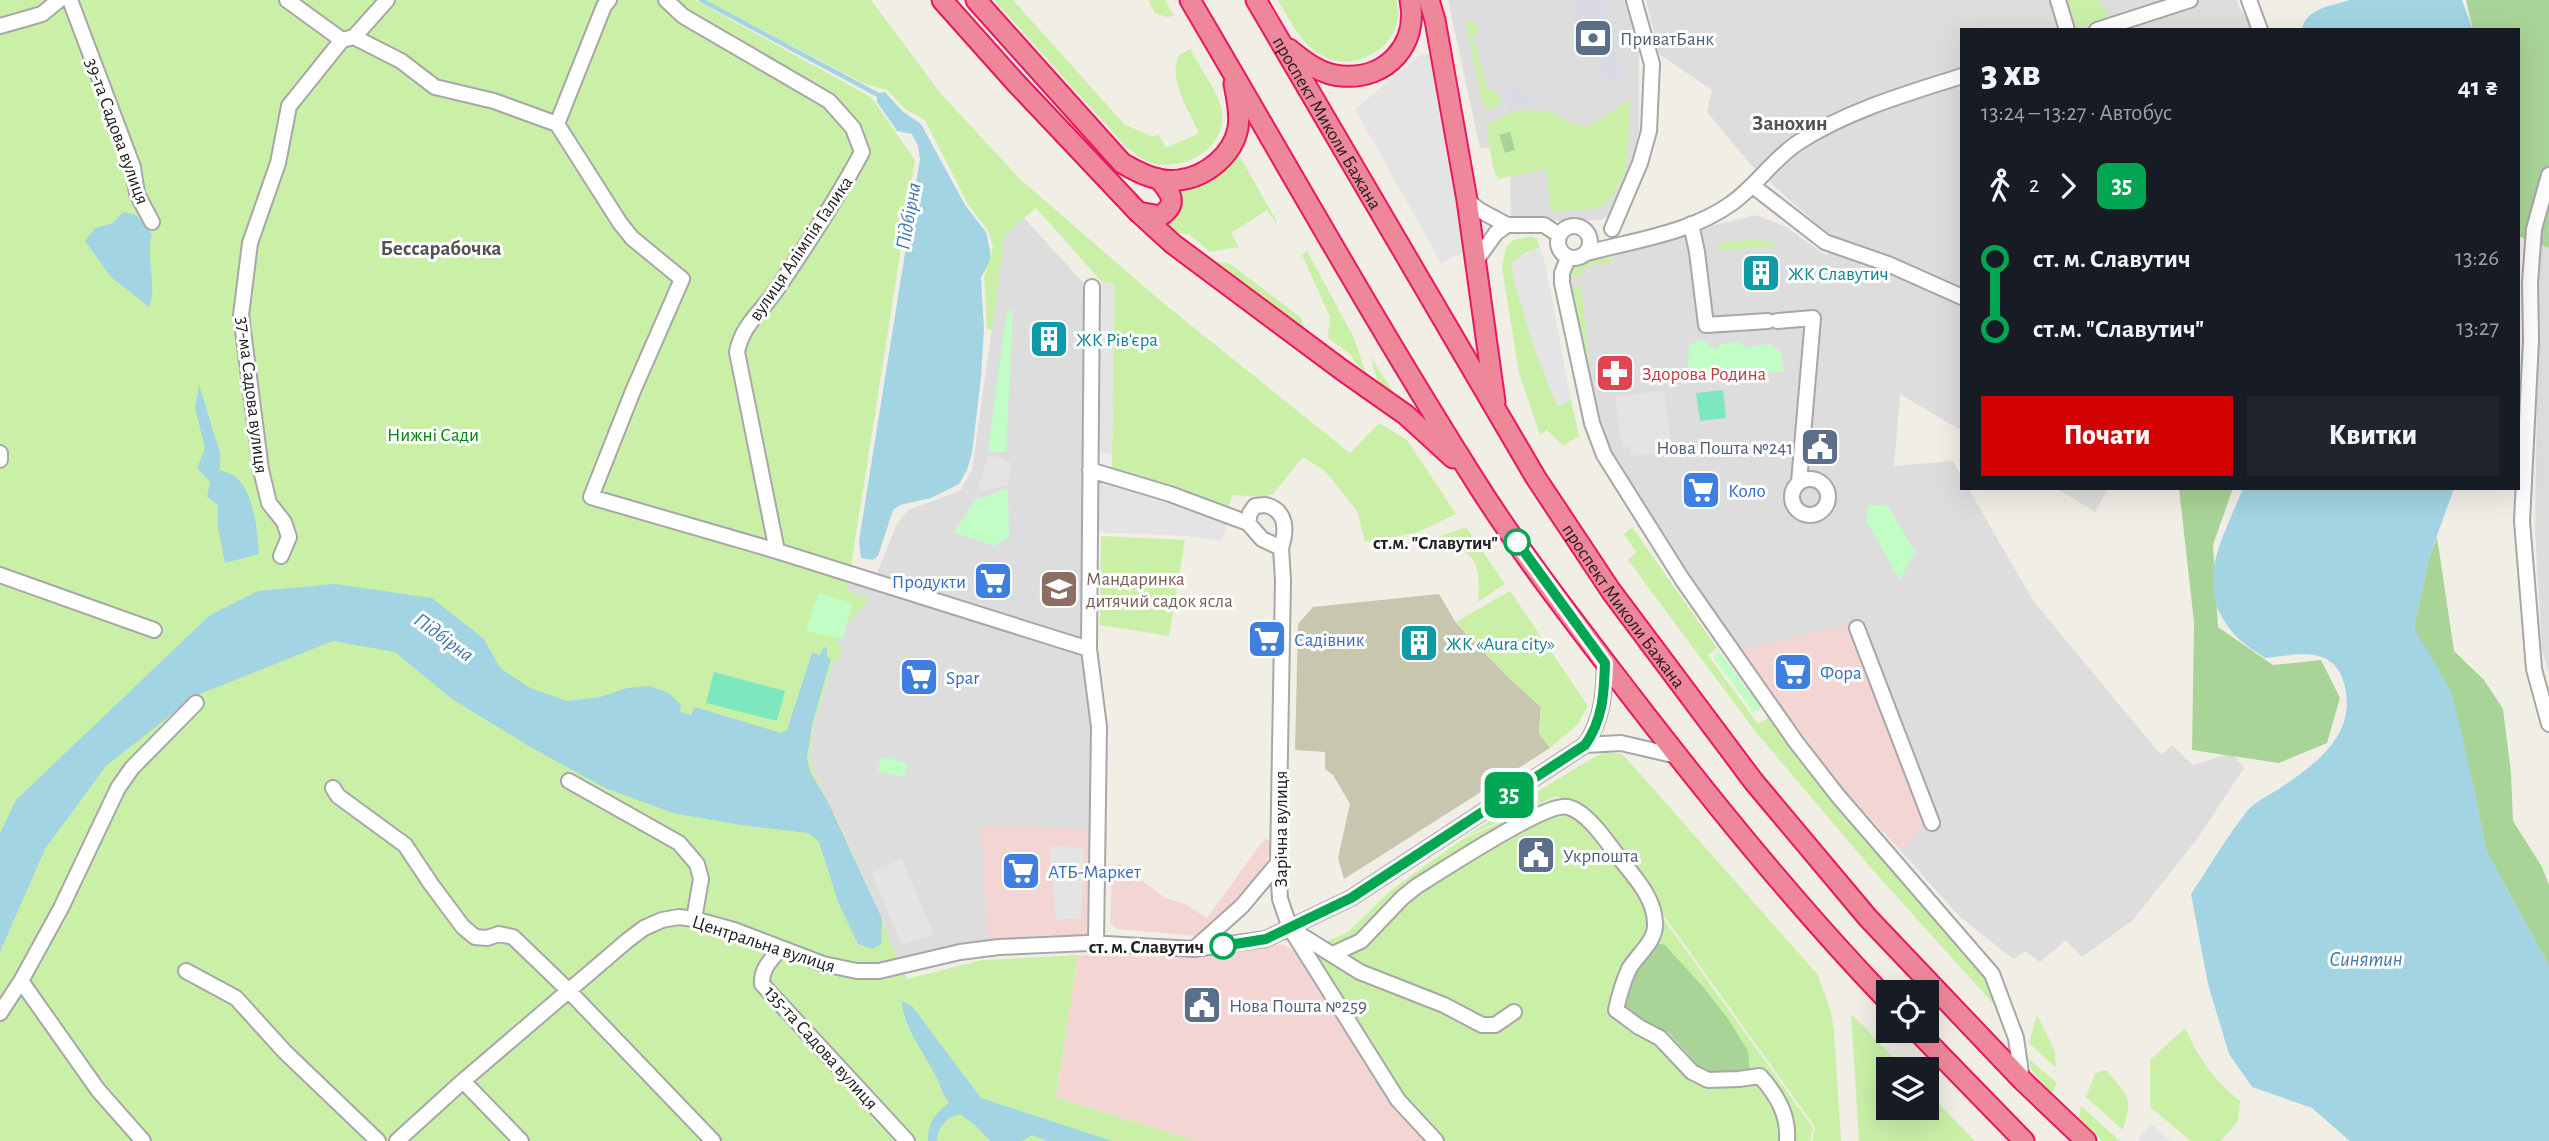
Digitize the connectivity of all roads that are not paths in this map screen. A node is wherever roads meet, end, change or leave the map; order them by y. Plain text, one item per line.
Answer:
1 (59, 0) edge
2 (70, 0) edge
3 (287, 0) edge
4 (387, 0) edge
5 (666, 0) edge
6 (942, 0) edge
7 (976, 0) edge
8 (1190, 0) edge
9 (1256, 0) edge
10 (1410, 0) edge
11 (1429, 0) edge
12 (1634, 0) edge
13 (2058, 0) edge
14 (2190, 0) edge
15 (2249, 0) edge
16 (603, 2) edge
17 (0, 26) edge
18 (2066, 28) edge
19 (2103, 28) edge
20 (2259, 28) edge
21 (348, 38) junction
22 (1282, 43) junction
23 (1232, 73) junction
24 (1960, 77) edge
25 (557, 124) junction
26 (2549, 174) edge
27 (1159, 179) junction
28 (1753, 186) junction
29 (1467, 200) junction
30 (1138, 212) junction
31 (152, 222) dead end
32 (1691, 224) junction
33 (1507, 225) junction
34 (1581, 228) junction
35 (1612, 229) junction
36 (1559, 235) junction
37 (1636, 240) junction
38 (1587, 253) junction
39 (1568, 258) junction
40 (1475, 262) junction
41 (1092, 287) dead end
42 (1960, 296) edge
43 (1497, 414) junction
44 (0, 453) edge
45 (0, 460) edge
46 (1090, 470) junction
47 (1799, 482) dead end
48 (1479, 487) junction
49 (1248, 523) junction
50 (1281, 548) junction
51 (777, 551) junction
52 (281, 556) dead end
53 (0, 575) edge
54 (1857, 628) dead end
55 (154, 630) dead end
56 (1088, 649) junction
57 (1605, 663) junction
58 (196, 703) dead end
59 (2549, 724) edge
60 (1585, 745) junction
61 (1677, 756) junction
62 (569, 781) dead end
63 (332, 788) dead end
64 (1932, 823) dead end
65 (1278, 863) junction
66 (694, 919) junction
67 (1290, 928) junction
68 (1096, 944) junction
69 (780, 949) junction
70 (1194, 949) junction
71 (1333, 954) junction
72 (186, 971) dead end
73 (21, 981) junction
74 (1876, 988) edge
75 (568, 990) junction
76 (1514, 1012) dead end
77 (0, 1013) edge
78 (1929, 1043) edge
79 (2022, 1080) junction
80 (463, 1081) junction
81 (143, 1141) edge
82 (378, 1141) edge
83 (397, 1141) edge
84 (521, 1141) edge
85 (713, 1141) edge
86 (907, 1141) edge
87 (1436, 1141) edge
88 (1787, 1141) edge
89 (2024, 1141) edge
90 (2086, 1141) edge

1 - 17 street
2 - 31 street, 39-та Садова вулиця
3 - 21 street
4 - 21 street
5 - 51 street, вулиця Алімпія Галика
6 - 30 highway
7 - 27 highway
8 - 23 highway
9 - 22 highway, проспект Миколи Бажана
10 - 22 highway
11 - 29 highway
12 - 35 street
13 - 18 street
14 - 19 street
15 - 20 street
16 - 25 street
21 - 25 street
21 - 52 street, 37-ма Садова вулиця
22 - 43 highway, проспект Миколи Бажана
23 - 27 highway
23 - 48 highway
24 - 28 street
25 - 51 street
26 - 59 street
27 - 30 highway
28 - 32 street
28 - 42 street
29 - 33 street
29 - 40 highway
30 - 48 highway
32 - 37 street
32 - 47 street
33 - 36 street
33 - 40 street
34 - 35 street
34 - 36 street
34 - 38 street
35 - 37 street
36 - 39 street
37 - 38 street
38 - 39 street
39 - 79 street
40 - 43 highway
41 - 46 street
43 - 79 highway, проспект Миколи Бажана
44 - 45 street
46 - 49 street
46 - 56 street
48 - 57 highway
49 - 50 street
49 - 50 street, Зарічна вулиця
50 - 65 street, Зарічна вулиця
51 - 56 street
53 - 55 street
54 - 64 street
56 - 68 street
57 - 60 street
57 - 61 highway
58 - 73 street
60 - 61 street
60 - 67 street
61 - 74 highway
62 - 66 street
63 - 75 street
65 - 67 street, Зарічна вулиця
65 - 70 street
66 - 69 street, Центральна вулиця
66 - 75 street, Центральна вулиця
67 - 70 street, Центральна вулиця
67 - 71 street
67 - 87 street, Зарічна вулиця
68 - 69 street, Центральна вулиця
68 - 70 street, Центральна вулиця
69 - 86 street, 135-та Садова вулиця
71 - 76 street
71 - 88 street
72 - 82 street
73 - 77 street
73 - 81 street
75 - 80 street, Центральна вулиця
75 - 85 street
78 - 89 highway
79 - 90 highway, проспект Миколи Бажана
80 - 83 street, Центральна вулиця
80 - 84 street

